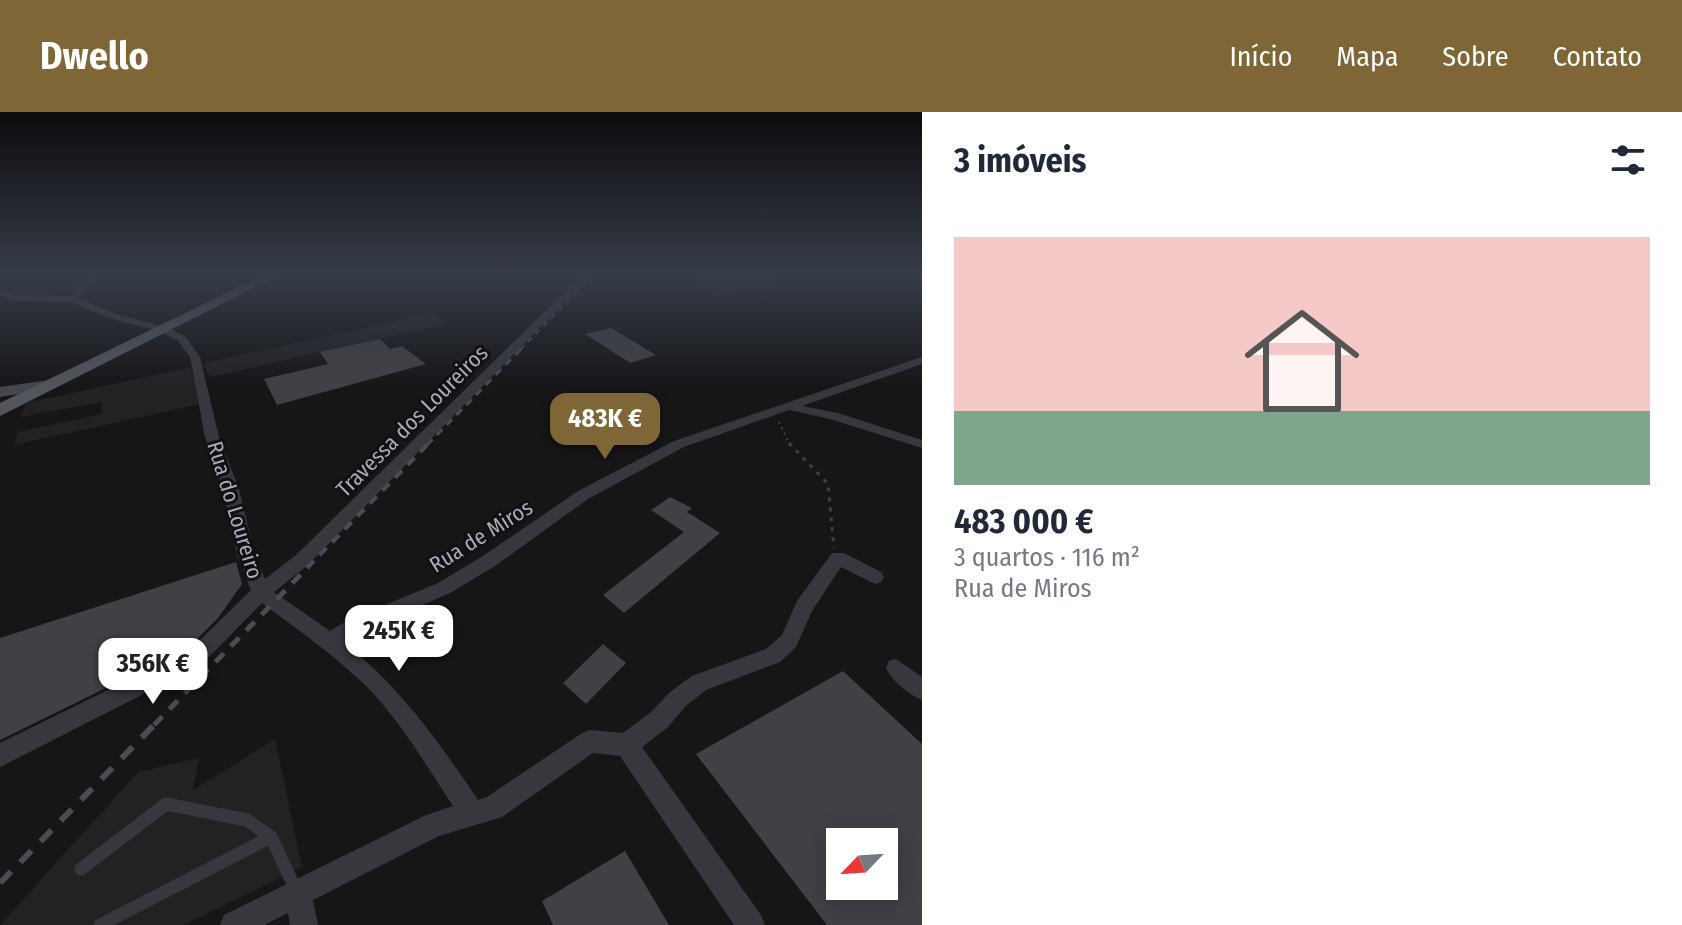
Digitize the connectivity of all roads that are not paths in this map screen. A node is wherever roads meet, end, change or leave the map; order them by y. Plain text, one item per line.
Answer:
1 (103, 312) edge
2 (198, 312) edge
3 (550, 312) edge
4 (163, 329) junction
5 (922, 360) edge
6 (1, 403) edge
7 (782, 409) junction
8 (922, 444) edge
9 (875, 577) dead end
10 (261, 592) junction
11 (330, 642) junction
12 (896, 668) dead end
13 (922, 690) edge
14 (626, 745) junction
15 (0, 755) edge
16 (472, 813) junction
17 (271, 837) junction
18 (81, 869) dead end
19 (298, 894) junction
20 (100, 925) edge
21 (234, 925) edge
22 (304, 925) edge
23 (751, 925) edge

1 - 4 street
2 - 4 main road
3 - 10 street, Travessa dos Loureiros
4 - 6 main road
4 - 10 street, Rua do Loureiro
5 - 7 street, Rua de Miros
7 - 8 street
7 - 11 street, Rua de Miros
9 - 14 street
10 - 11 street, Rua do Loureiro
10 - 15 street, Travessa dos Loureiros
11 - 16 street, Rua do Loureiro
12 - 13 street
14 - 16 street
14 - 23 street
16 - 19 street
17 - 18 lane
17 - 19 lane
17 - 20 lane
19 - 21 street
19 - 22 street

